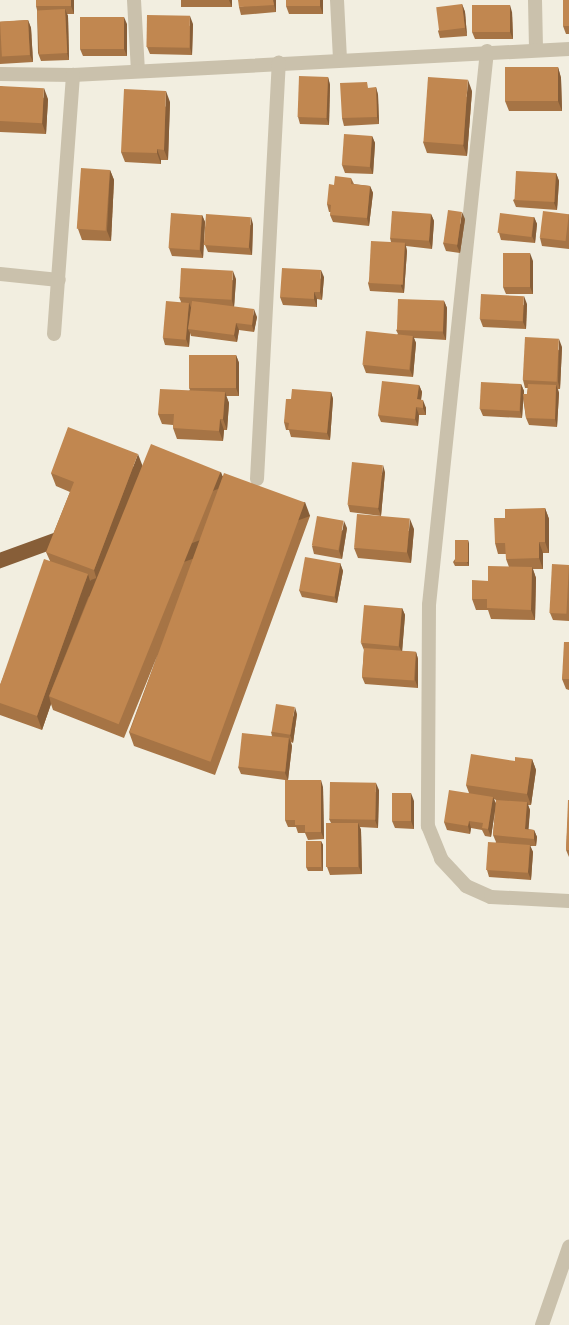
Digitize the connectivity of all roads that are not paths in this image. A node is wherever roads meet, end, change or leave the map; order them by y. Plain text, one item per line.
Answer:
1 (134, 0) edge
2 (336, 0) edge
3 (535, 0) edge
4 (536, 49) junction
5 (569, 49) edge
6 (488, 51) junction
7 (340, 60) junction
8 (279, 63) junction
9 (138, 71) junction
10 (0, 74) edge
11 (73, 75) junction
12 (0, 274) edge
13 (58, 280) junction
14 (54, 334) dead end
15 (257, 479) dead end
16 (569, 900) edge
17 (569, 1247) edge
18 (565, 1269) edge
19 (542, 1325) edge

1 - 9 street
2 - 7 street
3 - 4 street
4 - 5 street
4 - 6 street
6 - 7 street
6 - 16 street
7 - 8 street
8 - 9 street
8 - 15 street
9 - 11 street
10 - 11 street
11 - 13 street
12 - 13 street
13 - 14 street
17 - 18 street
18 - 19 street

